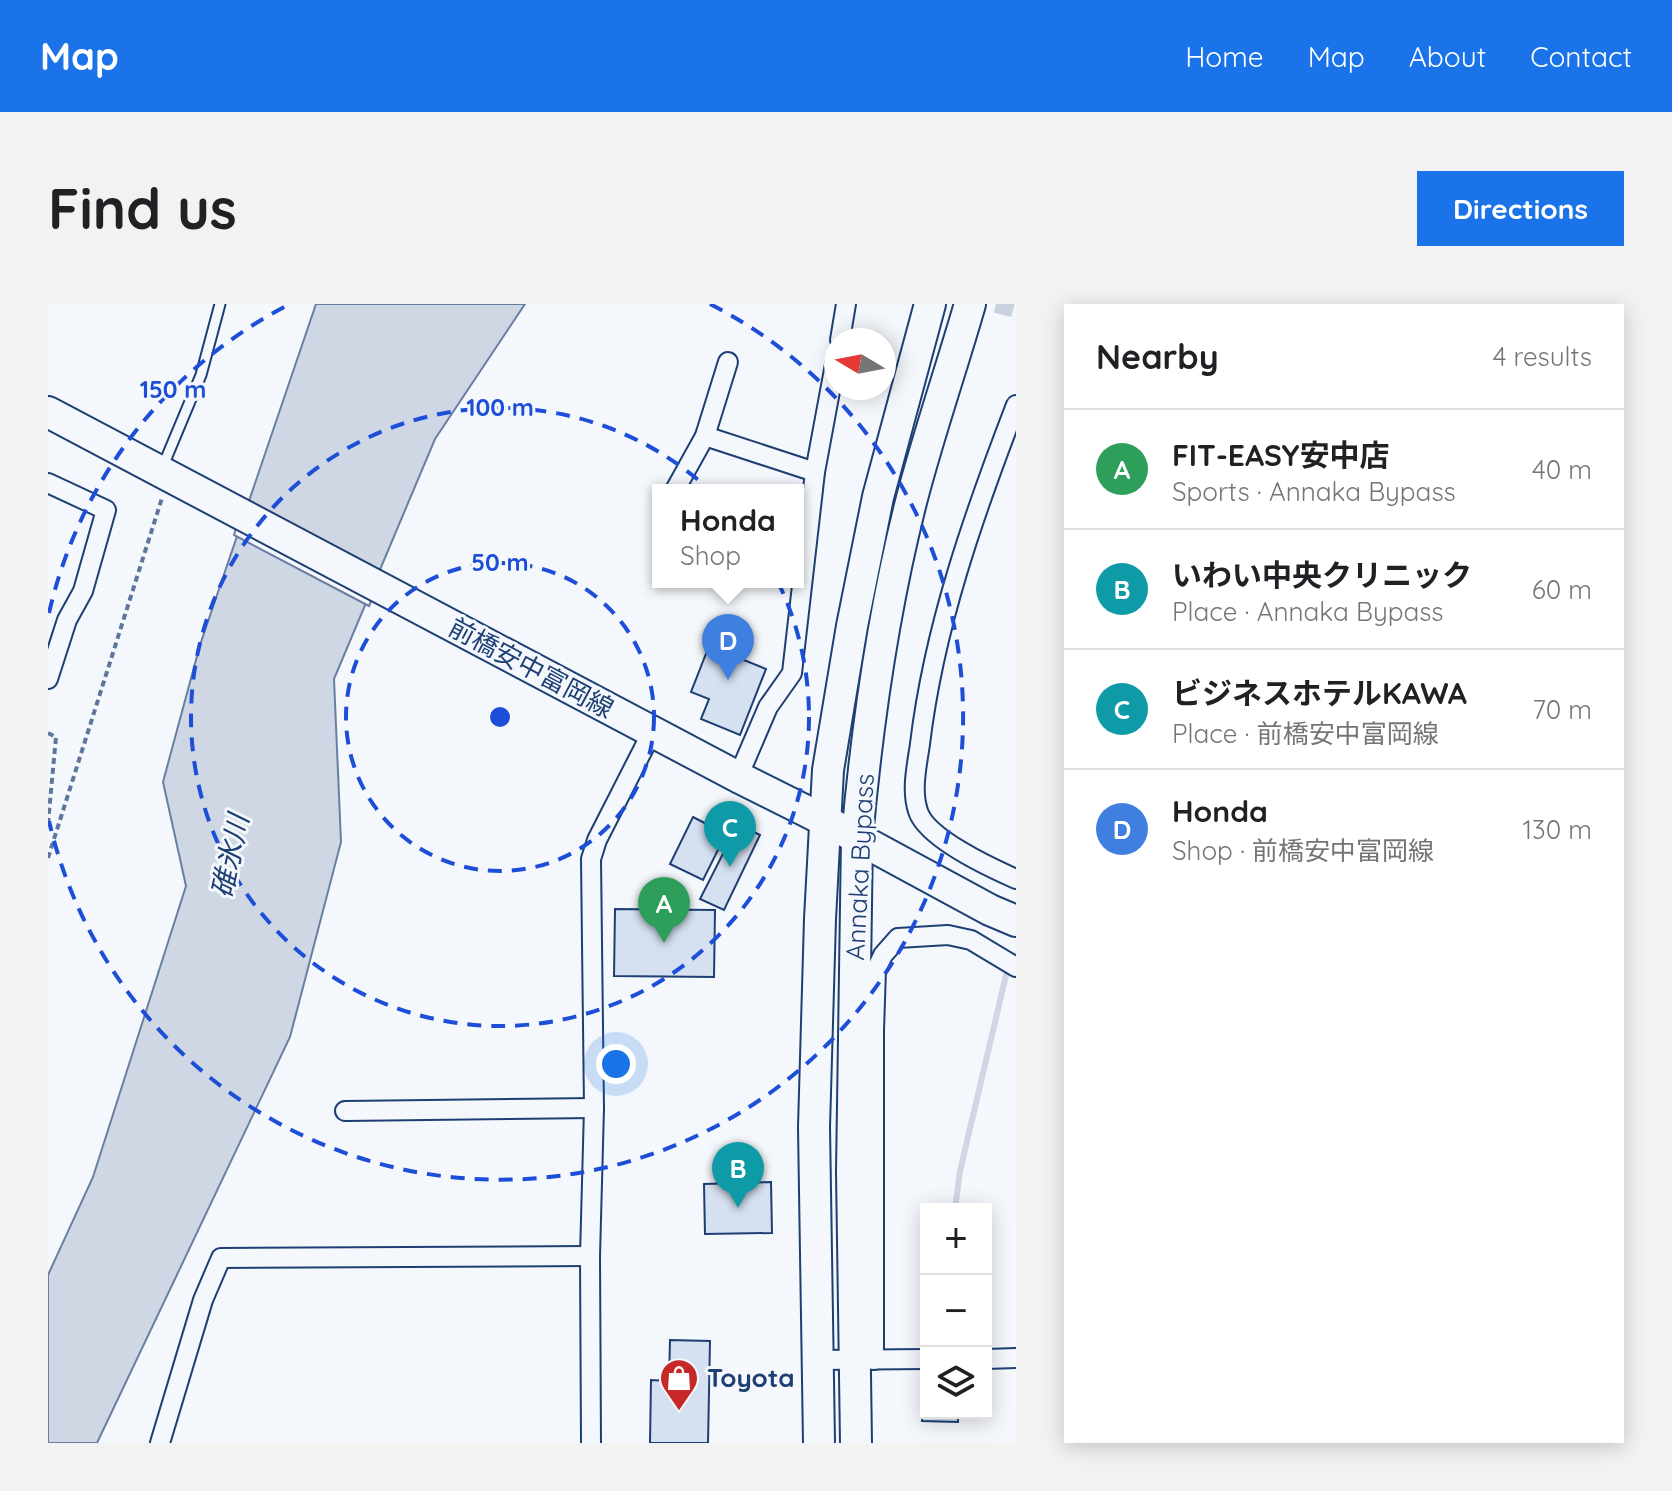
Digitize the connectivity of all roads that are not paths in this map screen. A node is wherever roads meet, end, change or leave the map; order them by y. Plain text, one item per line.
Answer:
1 (220, 304) edge
2 (846, 304) edge
3 (930, 304) edge
4 (969, 307) edge
5 (842, 328) edge
6 (728, 362) dead end
7 (828, 400) edge
8 (1016, 405) edge
9 (48, 412) edge
10 (705, 436) junction
11 (815, 472) junction
12 (48, 483) edge
13 (165, 483) junction
14 (678, 484) edge
15 (804, 568) edge
16 (802, 588) edge
17 (48, 679) edge
18 (652, 732) junction
19 (738, 777) junction
20 (824, 820) junction
21 (857, 838) junction
22 (1010, 876) edge
23 (1003, 916) edge
24 (1016, 967) edge
25 (865, 997) junction
26 (594, 1108) junction
27 (345, 1111) dead end
28 (590, 1256) junction
29 (1016, 1358) edge
30 (920, 1359) edge
31 (992, 1359) edge
32 (818, 1360) junction
33 (864, 1360) junction
34 (160, 1443) edge
35 (591, 1443) edge
36 (819, 1443) edge
37 (856, 1443) edge

1 - 13 lane
2 - 5 street
3 - 20 main road, Annaka Bypass
4 - 21 main road, Annaka Bypass
6 - 10 street
7 - 11 street
8 - 22 street
9 - 13 main road, 前橋安中富岡線
10 - 11 street
10 - 14 street
11 - 15 street
12 - 17 street
13 - 18 main road, 前橋安中富岡線
16 - 19 street
18 - 19 main road, 前橋安中富岡線
18 - 26 street
19 - 20 main road, 前橋安中富岡線
20 - 21 main road, 前橋安中富岡線
20 - 32 main road, Annaka Bypass
21 - 23 main road, 前橋安中富岡線
21 - 25 main road, Annaka Bypass
22 - 23 street
24 - 25 street
25 - 33 main road, Annaka Bypass
26 - 27 street
26 - 28 street
28 - 34 street
28 - 35 street
29 - 31 street
30 - 33 street
32 - 33 street
32 - 36 main road, Annaka Bypass
33 - 37 main road, Annaka Bypass

